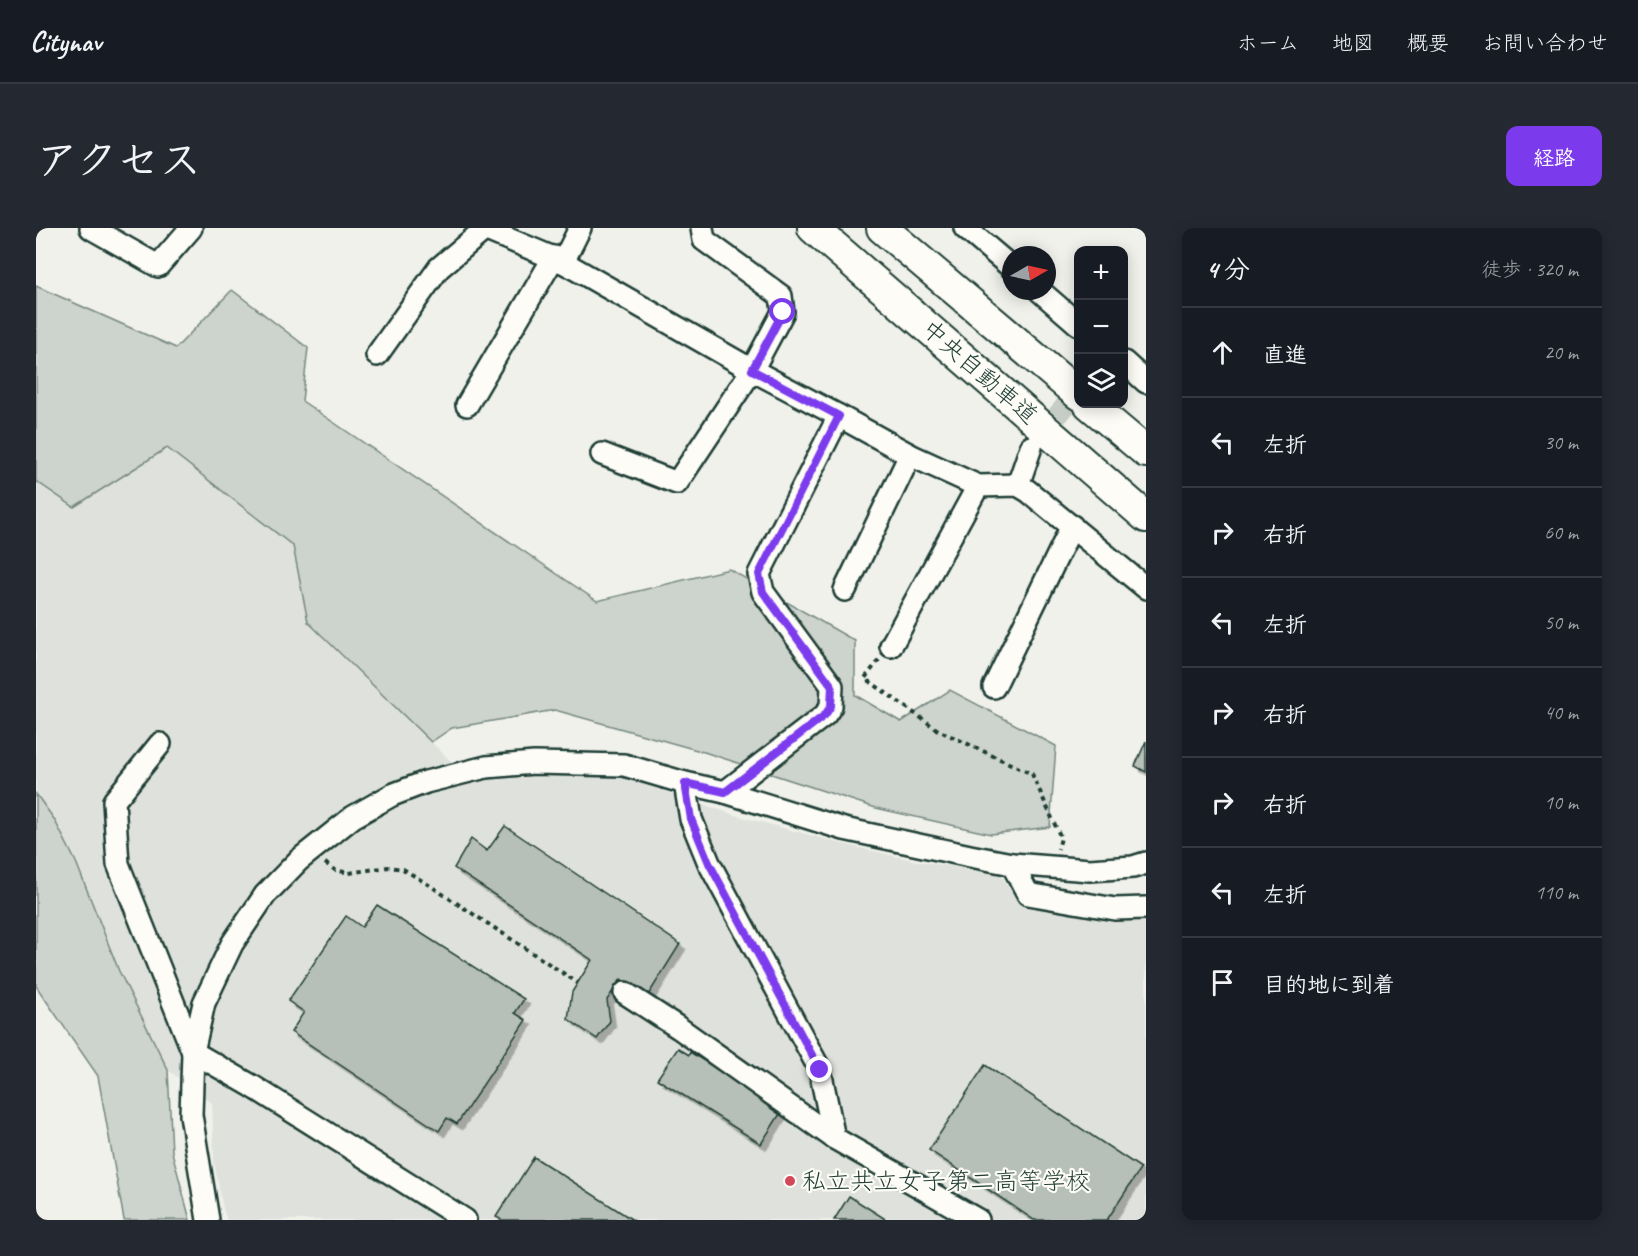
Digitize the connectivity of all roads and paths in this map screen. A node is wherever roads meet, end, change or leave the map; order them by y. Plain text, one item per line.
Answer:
1 (91, 228) edge
2 (191, 228) edge
3 (580, 228) edge
4 (702, 228) edge
5 (813, 228) edge
6 (882, 228) edge
7 (965, 228) edge
8 (484, 229) edge
9 (558, 259) junction
10 (1002, 259) edge
11 (1050, 300) edge
12 (1074, 321) edge
13 (377, 355) dead end
14 (1128, 365) edge
15 (752, 370) junction
16 (1146, 381) edge
17 (1074, 391) edge
18 (467, 405) dead end
19 (1094, 408) edge
20 (839, 416) junction
21 (1031, 447) tunnel mouth
22 (1146, 452) edge
23 (602, 454) dead end
24 (910, 455) junction
25 (1018, 485) junction
26 (978, 486) junction
27 (1146, 516) edge
28 (1072, 526) junction
29 (1146, 588) edge
30 (844, 590) dead end
31 (891, 646) joint
32 (994, 687) dead end
33 (160, 744) dead end
34 (685, 783) junction
35 (725, 792) junction
36 (311, 850) junction
37 (1146, 863) edge
38 (1012, 864) junction
39 (1054, 868) junction
40 (1146, 908) edge
41 (578, 983) dead end
42 (625, 993) dead end
43 (193, 1052) junction
44 (834, 1138) junction
45 (208, 1220) edge
46 (465, 1220) edge
47 (978, 1220) edge

1 - 2 street
3 - 9 street
4 - 15 street
5 - 27 highway, 中央自動車道
6 - 17 highway, 中央自動車道
7 - 10 street
8 - 9 street
8 - 13 street
9 - 15 street
9 - 18 street
11 - 12 street
14 - 16 street
15 - 20 street
15 - 23 street
19 - 22 highway
20 - 24 street
20 - 35 street
21 - 25 street
24 - 26 street
24 - 30 street
25 - 26 street
25 - 28 street
26 - 31 street
28 - 29 street
28 - 32 street
31 - 39 path
33 - 43 street
34 - 35 street
34 - 36 street
34 - 44 street
35 - 38 street
36 - 41 path
36 - 43 street
37 - 39 street
38 - 39 street
38 - 40 street
42 - 44 street
43 - 45 street
43 - 46 street
44 - 47 street

